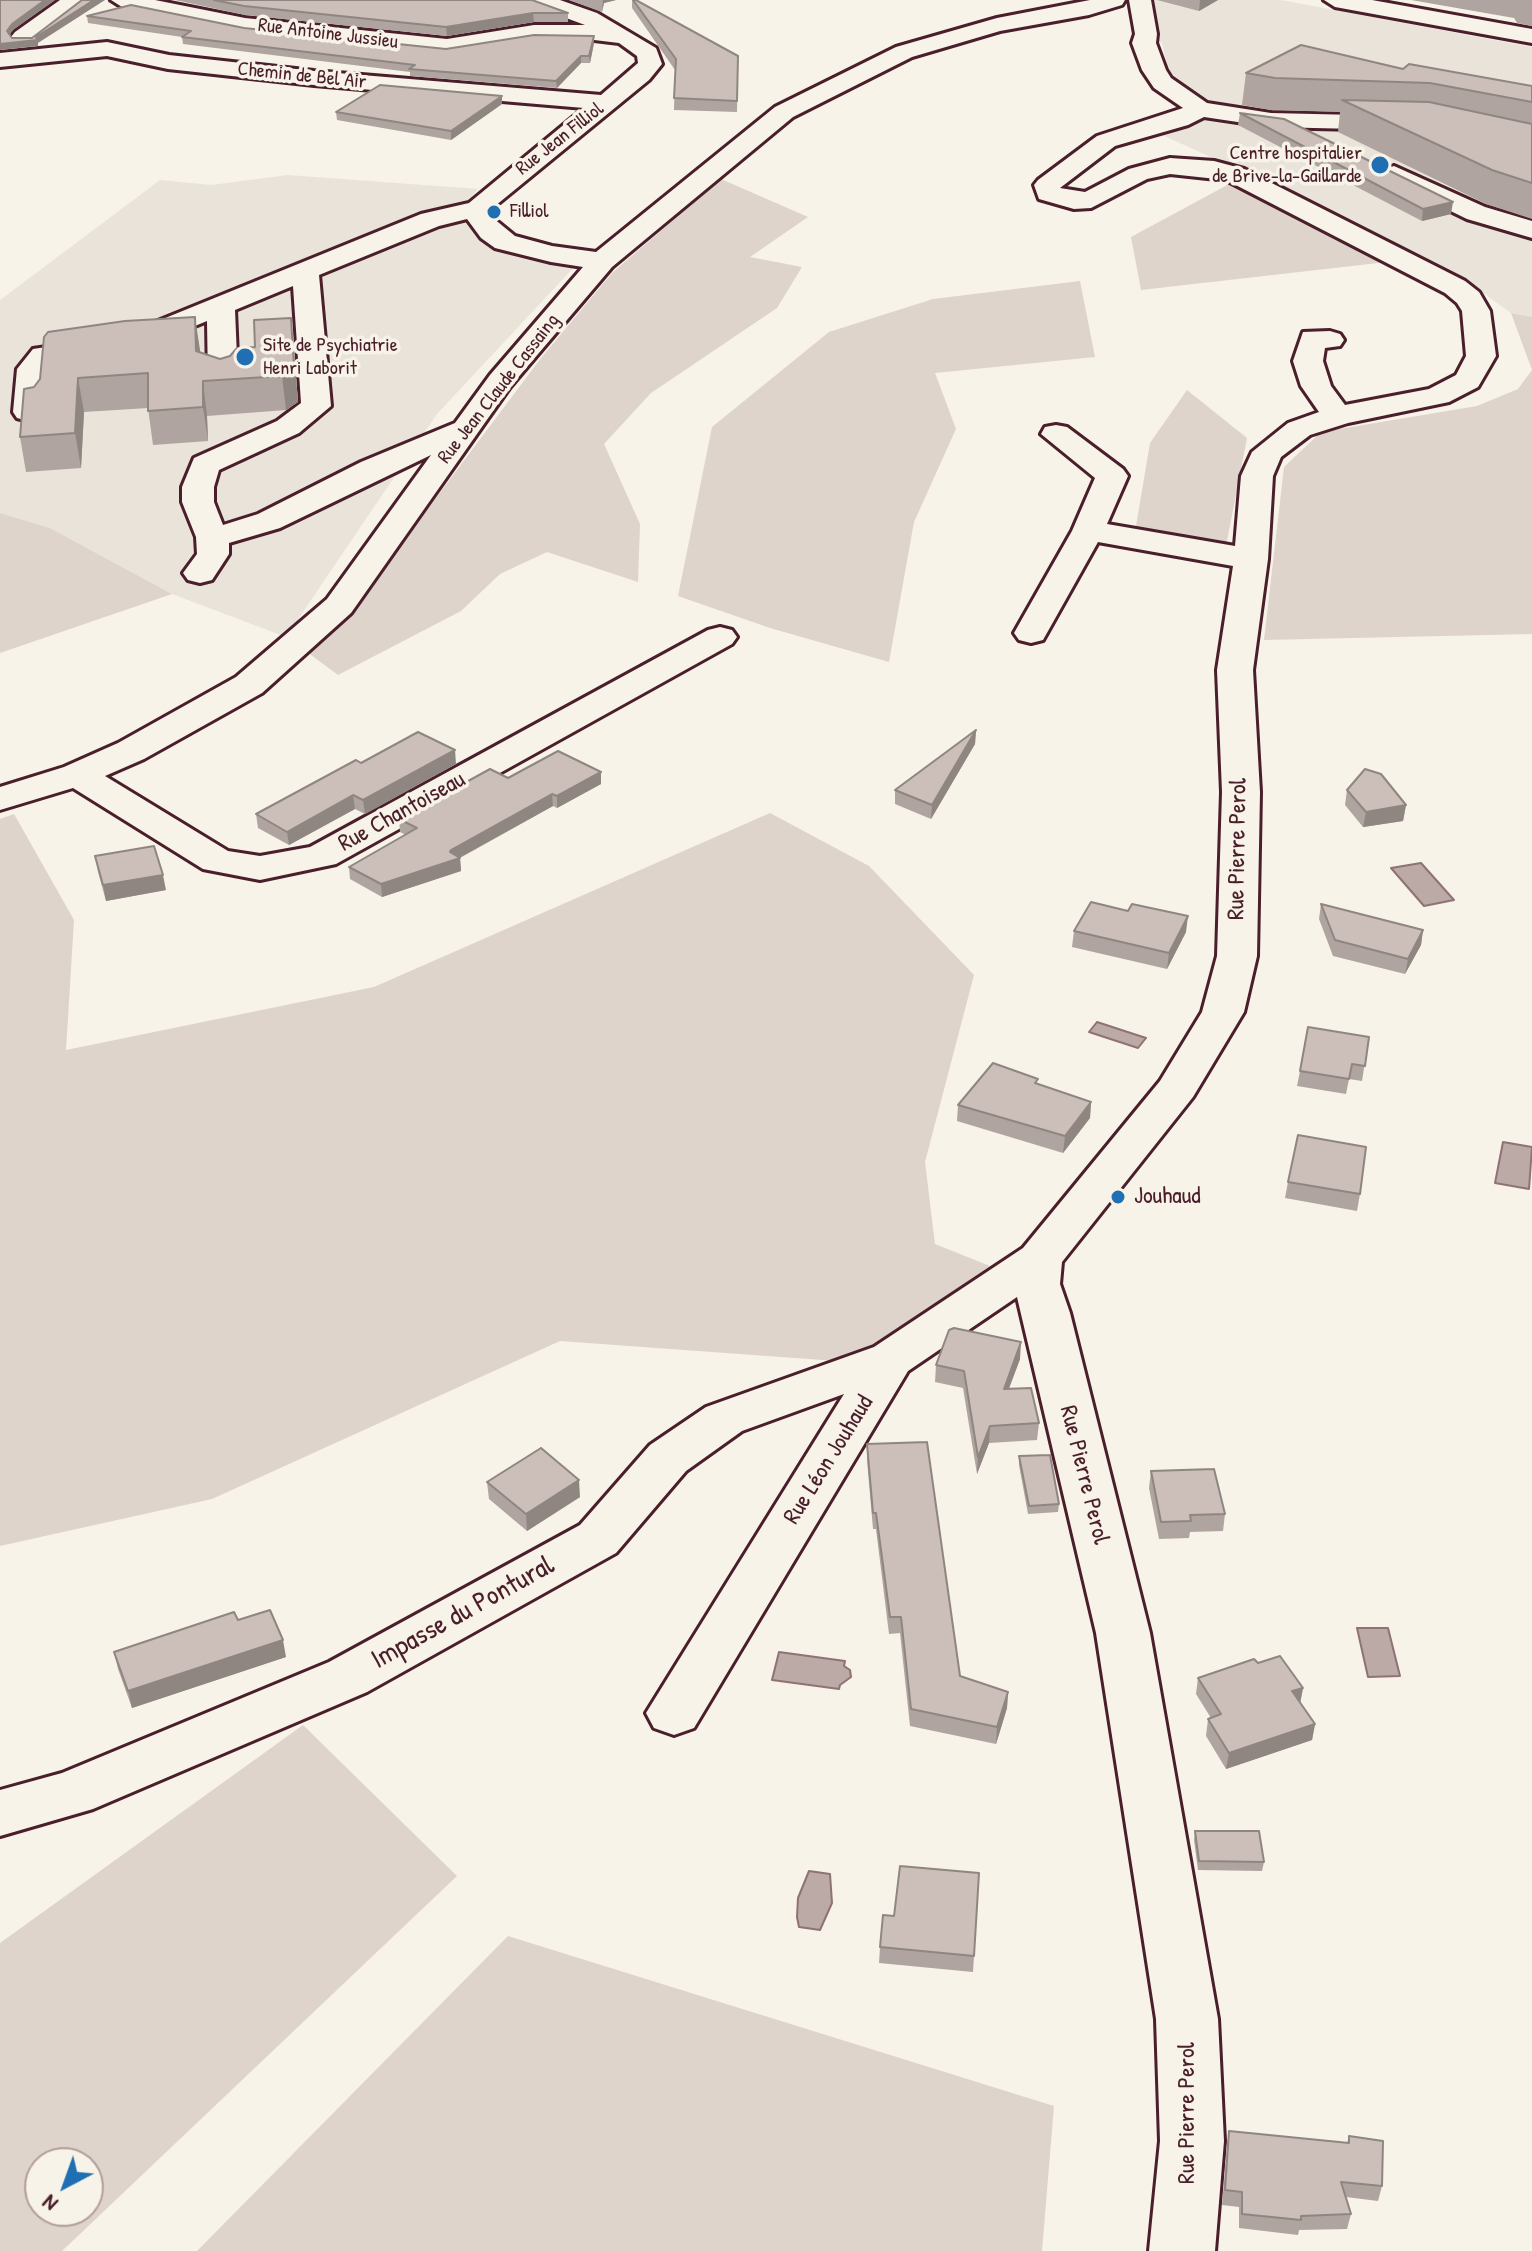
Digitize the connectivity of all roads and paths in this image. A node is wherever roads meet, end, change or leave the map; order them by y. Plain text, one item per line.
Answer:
1 (75, 0) edge
2 (122, 0) edge
3 (1114, 0) edge
4 (1140, 0) edge
5 (1335, 0) edge
6 (546, 2) edge
7 (1520, 13) dead end
8 (1053, 16) junction
9 (1495, 30) junction
10 (1113, 31) junction
11 (534, 32) junction
12 (952, 36) junction
13 (1532, 36) edge
14 (23, 37) edge
15 (625, 37) junction
16 (0, 60) edge
17 (606, 103) junction
18 (1200, 109) junction
19 (1292, 121) junction
20 (1425, 125) edge
21 (1341, 149) edge
22 (1368, 162) edge
23 (481, 208) junction
24 (1532, 230) edge
25 (602, 261) junction
26 (301, 273) junction
27 (221, 306) junction
28 (1330, 340) dead end
29 (223, 381) edge
30 (28, 412) edge
31 (1341, 415) junction
32 (224, 419) edge
33 (466, 429) junction
34 (1056, 434) dead end
35 (227, 453) junction
36 (1088, 531) junction
37 (212, 537) junction
38 (1251, 559) junction
39 (200, 573) dead end
40 (1031, 633) dead end
41 (720, 637) dead end
42 (77, 775) junction
43 (0, 799) edge
44 (1039, 1259) junction
45 (891, 1359) junction
46 (674, 1713) dead end
47 (0, 1813) edge
48 (1182, 2251) edge

1 - 14 street
2 - 11 street, Rue Antoine Jussieu
3 - 8 street, Rue Jean Claude Cassaing
4 - 10 street, Rue Jean Claude Cassaing
4 - 10 street
5 - 9 street
6 - 11 street
6 - 15 street, Rue Jean Filliol
7 - 9 street
8 - 10 street, Rue Jean Claude Cassaing
8 - 12 street, Rue Jean Claude Cassaing
9 - 13 street
10 - 12 street, Rue Jean Claude Cassaing
10 - 18 street
11 - 15 street, Rue Antoine Jussieu
12 - 25 street, Rue Jean Claude Cassaing
15 - 17 street, Rue Jean Filliol
16 - 17 street, Chemin de Bel Air
17 - 23 street, Rue Jean Filliol
18 - 19 street
18 - 31 street, Rue Pierre Perol
19 - 20 street
19 - 21 street
22 - 24 street
23 - 25 street
23 - 26 street
25 - 33 street, Rue Jean Claude Cassaing
26 - 27 street
26 - 35 street
27 - 29 street
27 - 30 street
28 - 31 street
31 - 38 street, Rue Pierre Perol
32 - 35 street
33 - 37 street
33 - 42 street, Rue Jean Claude Cassaing
34 - 36 street
35 - 37 street
36 - 38 street
36 - 40 street
37 - 39 street
38 - 44 street, Rue Pierre Perol
41 - 42 street, Rue Chantoiseau
42 - 43 street, Rue Jean Claude Cassaing
44 - 45 street, Rue Léon Jouhaud
44 - 48 street, Rue Pierre Perol
45 - 46 street, Rue Léon Jouhaud
45 - 47 street, Impasse du Pontural

